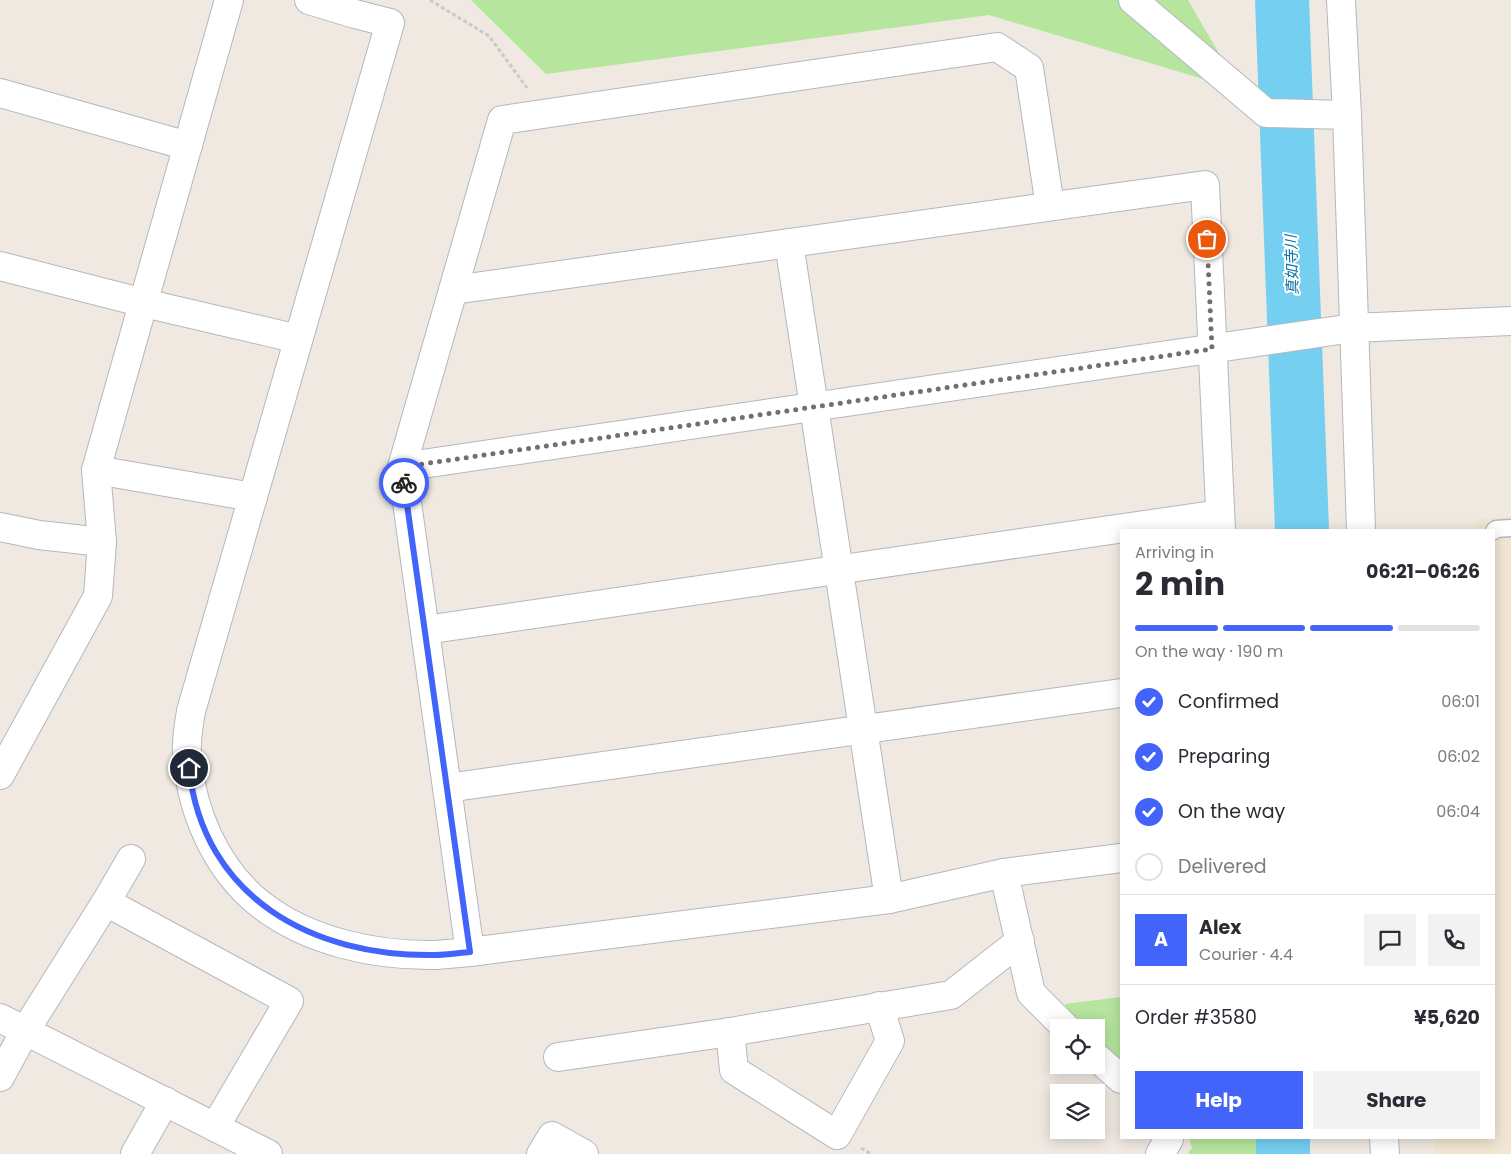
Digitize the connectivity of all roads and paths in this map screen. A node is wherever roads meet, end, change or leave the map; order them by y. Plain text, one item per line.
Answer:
1 (229, 0) edge
2 (309, 0) edge
3 (430, 0) edge
4 (1133, 0) edge
5 (1341, 0) edge
6 (0, 93) edge
7 (1347, 114) junction
8 (531, 116) junction
9 (188, 146) junction
10 (1050, 206) junction
11 (788, 243) junction
12 (0, 266) edge
13 (453, 290) junction
14 (144, 303) junction
15 (1511, 321) edge
16 (1353, 328) junction
17 (298, 339) junction
18 (1212, 349) junction
19 (814, 407) junction
20 (402, 467) junction
21 (96, 470) junction
22 (253, 497) junction
23 (1220, 522) edge
24 (0, 527) edge
25 (1511, 528) edge
26 (1164, 529) edge
27 (1361, 529) edge
28 (1495, 530) edge
29 (1120, 535) edge
30 (102, 542) junction
31 (838, 570) junction
32 (425, 630) junction
33 (1120, 692) edge
34 (863, 729) junction
35 (0, 775) edge
36 (447, 788) junction
37 (1120, 858) edge
38 (131, 859) dead end
39 (1004, 873) junction
40 (889, 899) junction
41 (106, 902) junction
42 (1020, 941) junction
43 (470, 952) junction
44 (879, 1006) junction
45 (0, 1018) edge
46 (1057, 1019) edge
47 (25, 1031) junction
48 (730, 1032) junction
49 (558, 1057) dead end
50 (1105, 1065) edge
51 (0, 1077) edge
52 (1120, 1078) edge
53 (165, 1101) junction
54 (215, 1127) junction
55 (1169, 1139) edge
56 (1384, 1139) edge
57 (136, 1154) edge
58 (268, 1154) edge
59 (541, 1154) edge
60 (584, 1154) edge
61 (1160, 1154) edge
62 (1385, 1154) edge

1 - 9 street
2 - 17 street
3 - 8 path
4 - 7 street
5 - 7 street
6 - 9 street
7 - 16 street
8 - 10 street
8 - 13 street
9 - 14 street
10 - 11 street
10 - 18 street
11 - 13 street
11 - 19 street
12 - 14 street
13 - 20 street
14 - 17 street
14 - 21 street
15 - 16 street
16 - 18 street
16 - 27 street
17 - 22 street
18 - 19 street
18 - 23 street
19 - 20 street
19 - 31 street
20 - 32 street
21 - 22 street
21 - 30 street
22 - 43 street
23 - 26 street
24 - 30 street
25 - 28 lane
29 - 31 street
30 - 35 street
31 - 32 street
31 - 34 street
32 - 36 street
33 - 34 street
34 - 36 street
34 - 40 street
36 - 43 street
37 - 39 street
38 - 41 street
39 - 40 street
39 - 42 street
40 - 43 street
41 - 47 street
41 - 54 street
42 - 44 street
42 - 46 street
44 - 48 street
44 - 48 street
45 - 47 street
47 - 51 street
47 - 53 street
48 - 49 street
50 - 52 street
53 - 54 street
53 - 57 street
54 - 58 street
55 - 61 street
56 - 62 street
59 - 60 street

